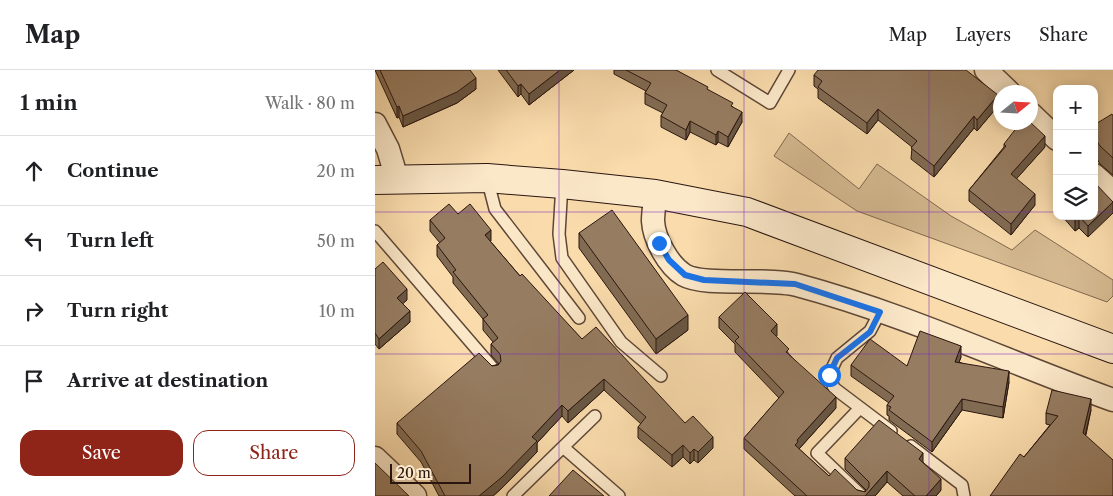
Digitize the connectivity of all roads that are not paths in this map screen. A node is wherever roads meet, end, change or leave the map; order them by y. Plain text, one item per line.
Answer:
1 (717, 70) edge
2 (789, 70) edge
3 (986, 70) edge
4 (1002, 85) edge
5 (1038, 121) edge
6 (375, 124) edge
7 (1053, 135) edge
8 (487, 178) junction
9 (1098, 179) edge
10 (386, 180) edge
11 (562, 184) junction
12 (1113, 192) edge
13 (655, 194) junction
14 (375, 231) edge
15 (880, 312) junction
16 (579, 318) dead end
17 (1113, 349) edge
18 (495, 370) edge
19 (661, 376) dead end
20 (1113, 400) edge
21 (860, 408) junction
22 (595, 416) dead end
23 (563, 447) junction
24 (375, 458) edge
25 (415, 496) edge
26 (513, 496) edge
27 (619, 496) edge
28 (862, 496) edge
29 (964, 496) edge

1 - 2 lane
3 - 4 street
5 - 7 street
6 - 10 street
8 - 10 street
8 - 11 street
8 - 16 lane
9 - 12 street
11 - 13 street
11 - 19 lane
13 - 15 street
13 - 17 street
14 - 18 lane
15 - 20 street
15 - 21 lane
21 - 28 lane
21 - 29 lane
22 - 23 lane
23 - 26 lane
23 - 27 lane
24 - 25 street

